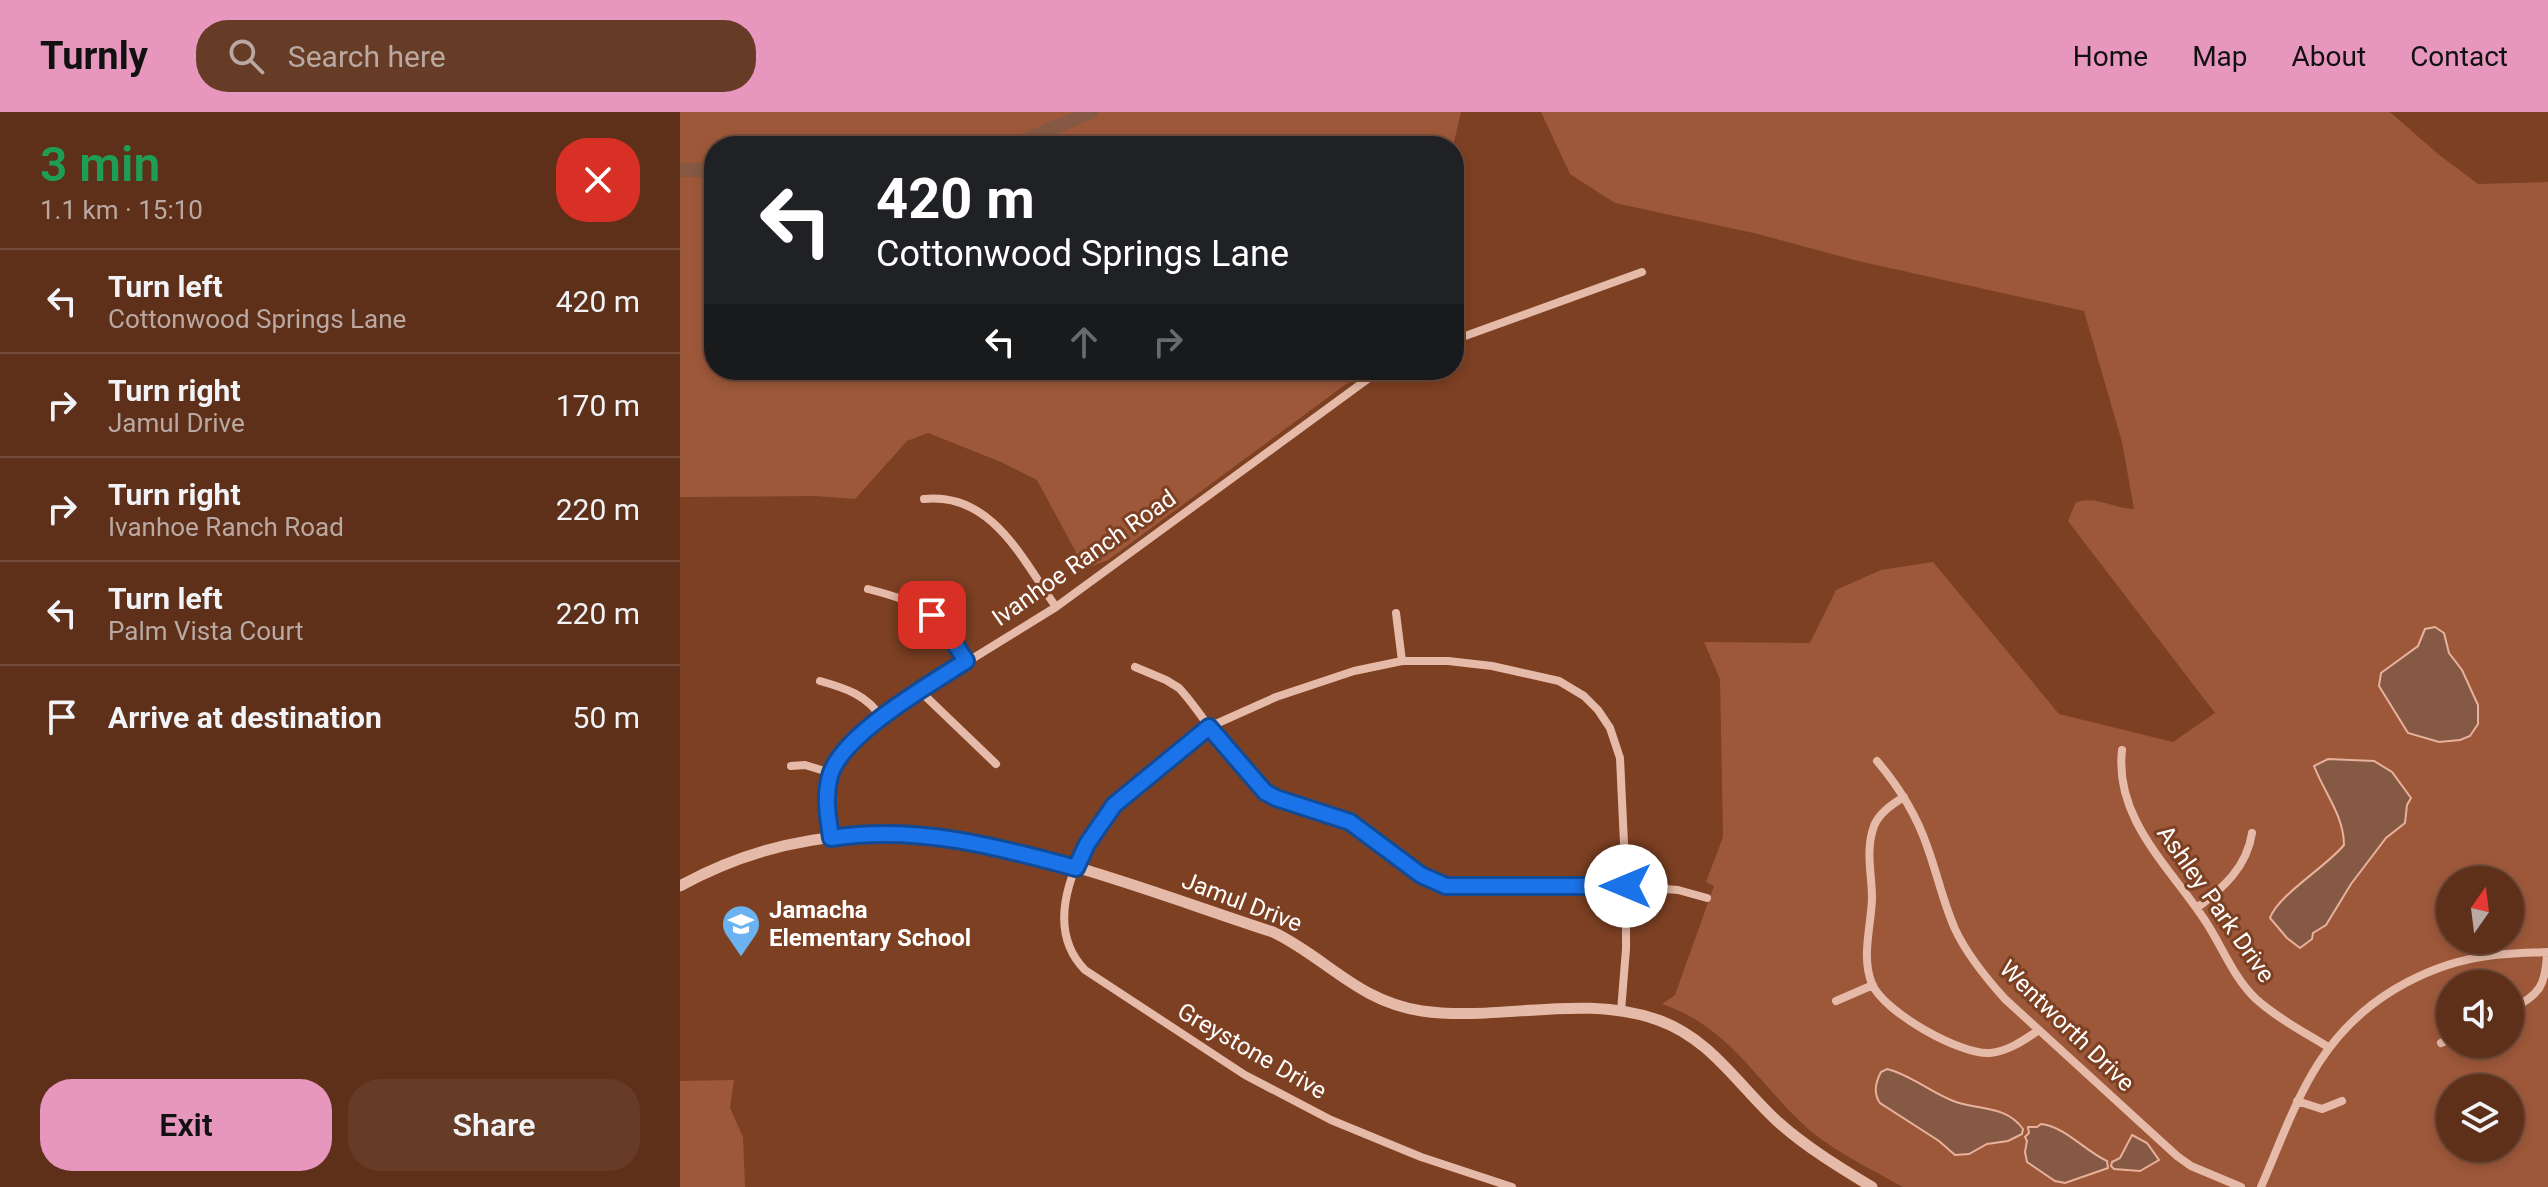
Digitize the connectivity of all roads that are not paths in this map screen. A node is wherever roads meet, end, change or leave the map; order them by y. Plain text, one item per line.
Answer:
1 (1642, 272) dead end
2 (1464, 336) edge
3 (1366, 380) edge
4 (924, 499) dead end
5 (868, 589) dead end
6 (1056, 607) junction
7 (1396, 613) dead end
8 (966, 661) junction
9 (1402, 661) junction
10 (1135, 667) dead end
11 (820, 681) dead end
12 (920, 691) junction
13 (882, 719) junction
14 (1209, 727) junction
15 (2122, 750) dead end
16 (1877, 761) dead end
17 (996, 764) dead end
18 (791, 766) dead end
19 (831, 773) junction
20 (1904, 797) junction
21 (2252, 833) dead end
22 (831, 838) junction
23 (1076, 868) junction
24 (680, 886) edge
25 (1626, 886) junction
26 (1707, 898) dead end
27 (2197, 908) junction
28 (2548, 952) edge
29 (1873, 985) junction
30 (1836, 1001) dead end
31 (2524, 1001) edge
32 (1621, 1011) junction
33 (2039, 1030) junction
34 (2328, 1047) junction
35 (2297, 1101) junction
36 (2342, 1101) dead end
37 (1512, 1187) edge
38 (1872, 1187) edge
39 (2241, 1187) edge
40 (2261, 1187) edge

1 - 2 street
3 - 6 street, Ivanhoe Ranch Road
4 - 6 street
5 - 8 street
6 - 8 street, Ivanhoe Ranch Road
7 - 9 street
8 - 12 street, Ivanhoe Ranch Road
9 - 14 street, Greystone Drive
9 - 25 street, Greystone Drive
10 - 14 street
11 - 13 street
12 - 13 street, Ivanhoe Ranch Road
12 - 17 street
13 - 19 street, Ivanhoe Ranch Road
14 - 23 street, Greystone Drive
14 - 25 street
15 - 27 street, Ashley Park Drive
16 - 20 street, Wentworth Drive
18 - 19 street
19 - 22 street, Ivanhoe Ranch Road
20 - 29 street
20 - 33 street, Wentworth Drive
21 - 27 street
22 - 23 street, Jamul Drive
22 - 24 street, Jamul Drive
23 - 32 street, Jamul Drive
23 - 37 street, Greystone Drive
25 - 26 street
25 - 32 street, Greystone Drive
27 - 34 street, Ashley Park Drive
28 - 31 street
28 - 34 street
29 - 30 street
29 - 33 street
32 - 38 street, Jamul Drive
33 - 39 street, Wentworth Drive
34 - 35 street
35 - 36 street
35 - 40 street

